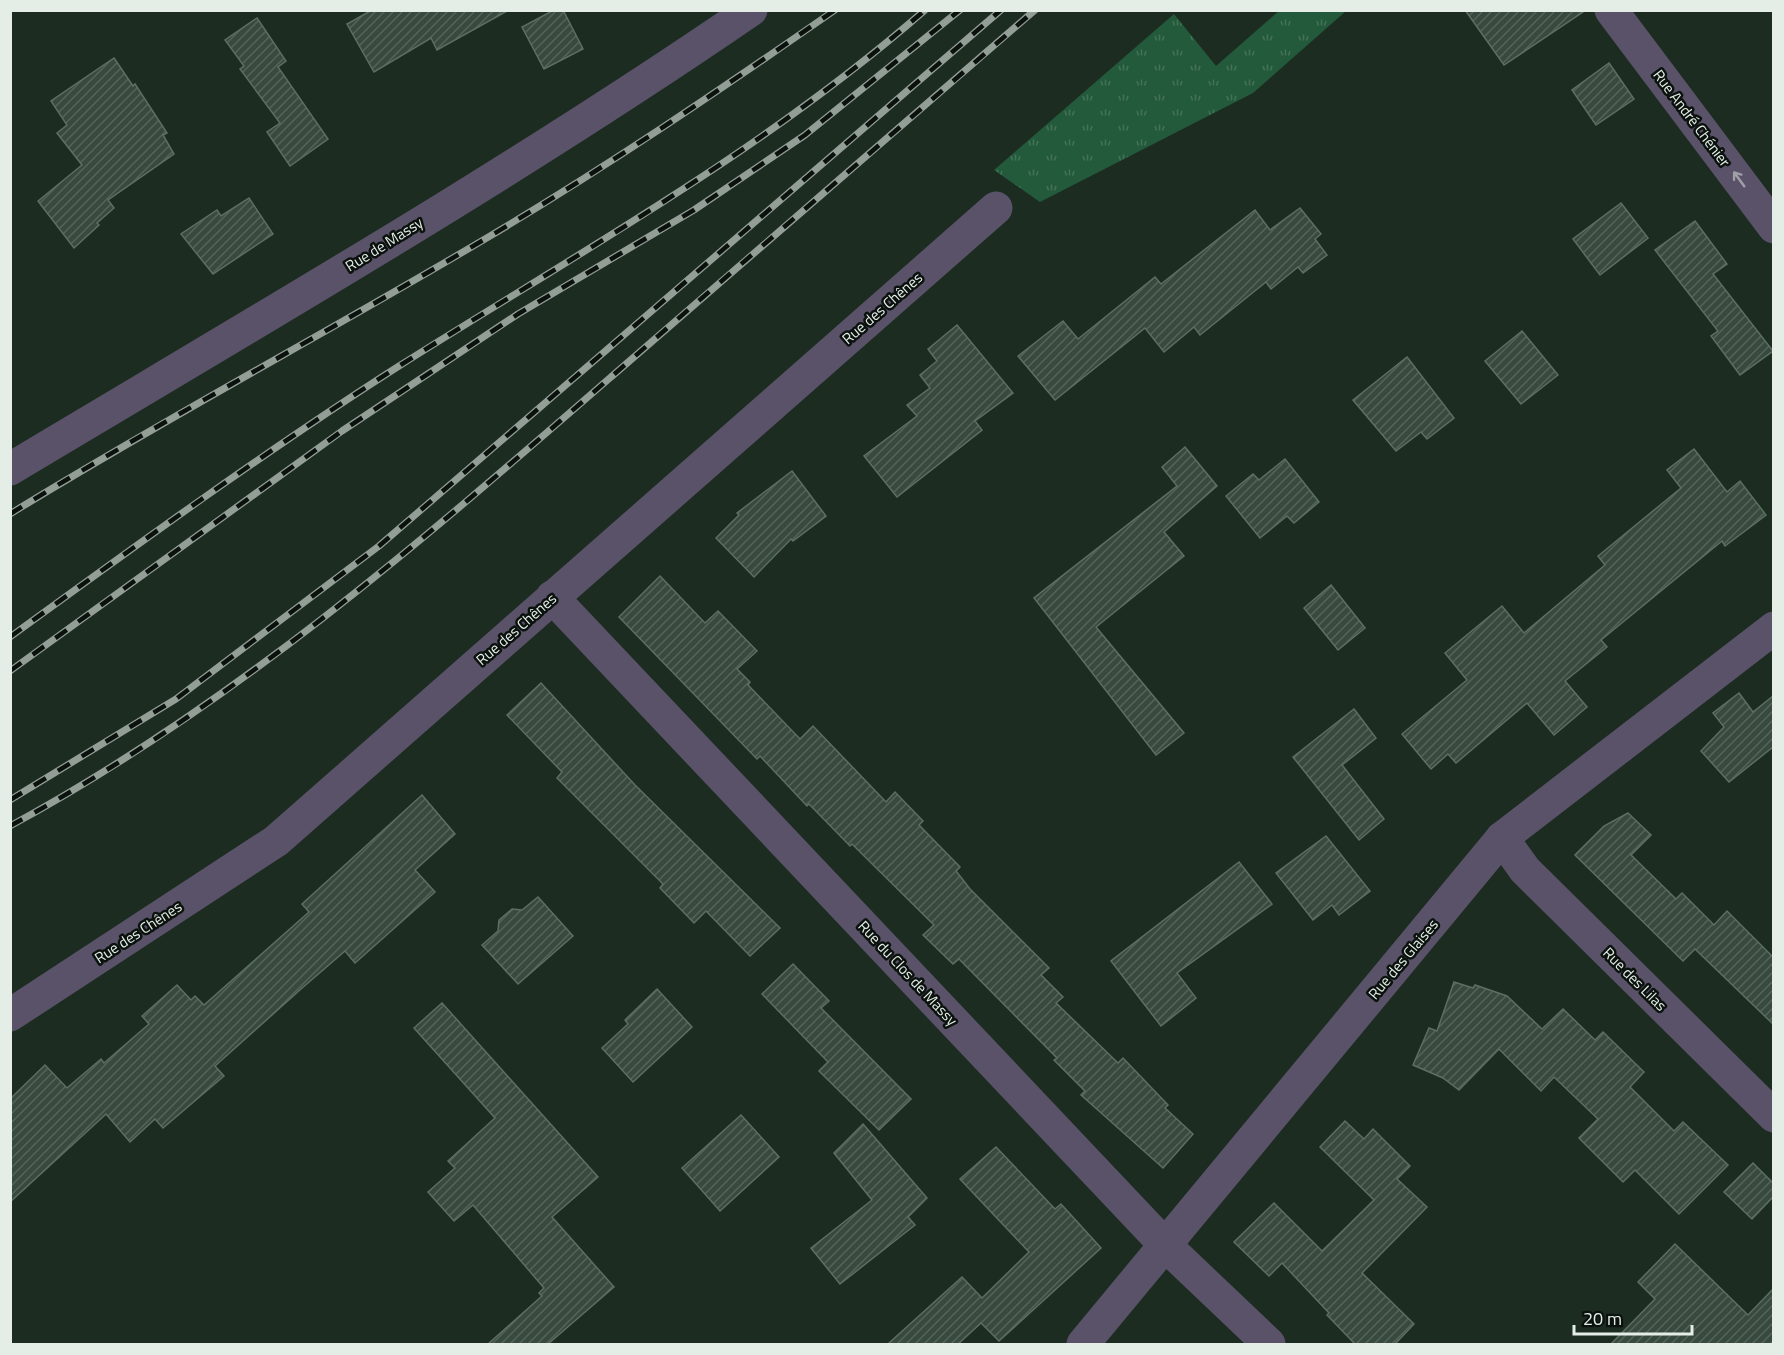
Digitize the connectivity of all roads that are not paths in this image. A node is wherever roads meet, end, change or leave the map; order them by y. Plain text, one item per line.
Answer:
1 (751, 10) edge
2 (1611, 10) edge
3 (996, 208) dead end
4 (1773, 226) edge
5 (10, 469) edge
6 (552, 597) junction
7 (1773, 628) edge
8 (1502, 838) junction
9 (10, 1015) edge
10 (1773, 1116) edge
11 (1166, 1246) junction
12 (1083, 1344) edge
13 (1269, 1344) edge

1 - 5 street, Rue de Massy
4 -> 2 street, Rue André Chénier
3 - 6 street, Rue des Chênes
6 - 9 street, Rue des Chênes
6 - 11 street, Rue du Clos de Massy
7 - 8 street, Rue des Glaises
8 - 10 street, Rue des Lilas
8 - 11 street, Rue des Glaises
11 - 12 street, Rue des Glaises
11 - 13 street, Rue du Clos de Massy

